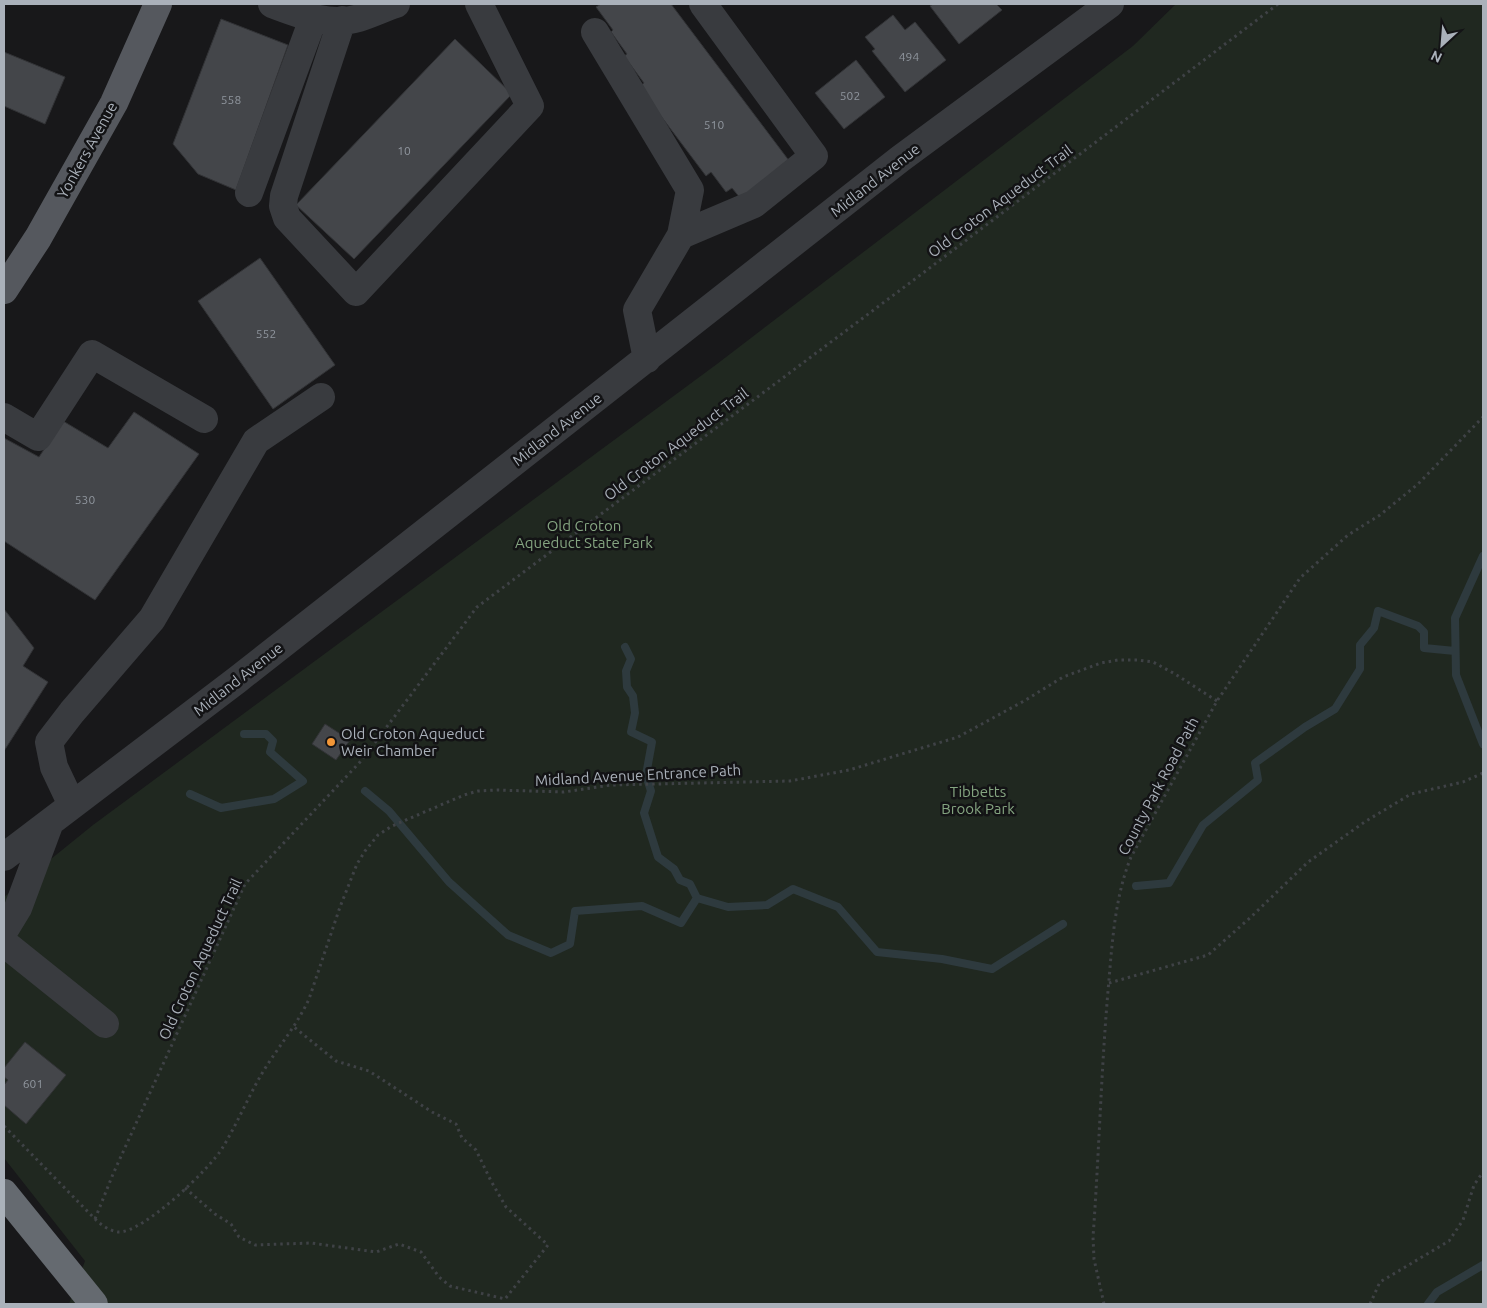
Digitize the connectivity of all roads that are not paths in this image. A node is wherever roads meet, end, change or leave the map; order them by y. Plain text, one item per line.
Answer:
1 (158, 4) edge
2 (272, 4) edge
3 (396, 4) edge
4 (479, 4) edge
5 (703, 4) edge
6 (1110, 4) edge
7 (313, 19) junction
8 (342, 20) junction
9 (595, 32) dead end
10 (249, 193) dead end
11 (681, 235) junction
12 (4, 290) edge
13 (647, 358) junction
14 (321, 397) dead end
15 (4, 416) edge
16 (204, 419) dead end
17 (72, 805) junction
18 (50, 822) junction
19 (4, 856) edge
20 (4, 931) edge
21 (4, 943) edge
22 (105, 1024) dead end
23 (4, 1193) edge
24 (94, 1304) edge

1 - 12 main road, Yonkers Avenue
2 - 7 street
3 - 8 street
4 - 8 street
5 - 11 street
6 - 13 street, Midland Avenue
7 - 8 street
7 - 10 street
9 - 11 street
11 - 13 street
13 - 17 street, Midland Avenue
14 - 17 street
15 - 16 street
17 - 18 street, Midland Avenue
18 - 19 street, Midland Avenue
18 - 20 street
21 - 22 street
23 - 24 highway

